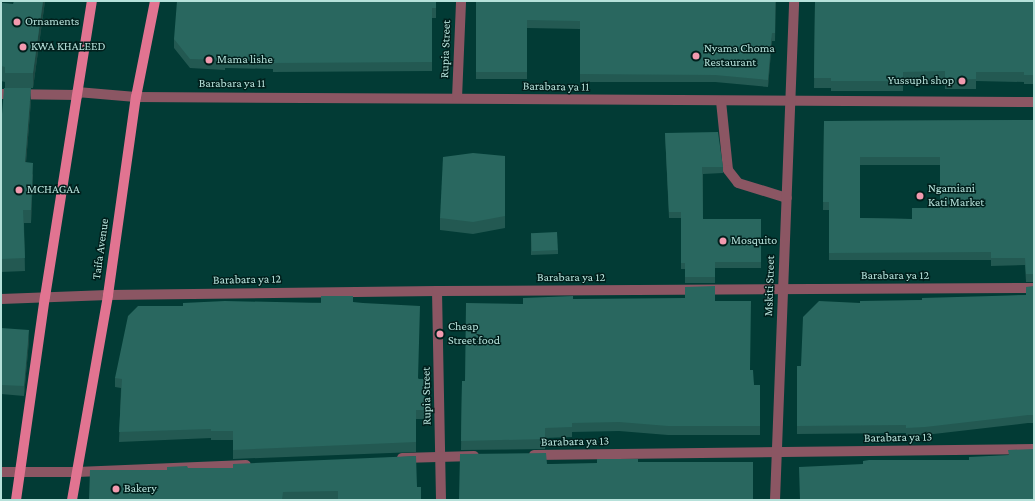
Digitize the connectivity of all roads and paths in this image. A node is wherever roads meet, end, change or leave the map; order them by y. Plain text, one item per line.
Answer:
1 (92, 1) edge
2 (155, 1) edge
3 (461, 1) edge
4 (794, 1) edge
5 (1, 94) edge
6 (78, 94) junction
7 (136, 97) junction
8 (457, 98) junction
9 (790, 101) junction
10 (721, 102) junction
11 (1034, 102) edge
12 (787, 198) junction
13 (1034, 288) edge
14 (782, 290) junction
15 (437, 291) junction
16 (108, 295) junction
17 (45, 297) junction
18 (1, 300) edge
19 (1034, 449) edge
20 (776, 452) junction
21 (481, 456) edge
22 (521, 456) edge
23 (441, 457) junction
24 (394, 459) edge
25 (259, 464) edge
26 (1, 472) edge
27 (20, 472) junction
28 (77, 472) junction
29 (16, 500) edge
30 (72, 500) edge
31 (441, 500) edge
32 (775, 500) edge

1 - 6 main road
2 - 7 main road, Taifa Avenue
3 - 8 street, Rupia Street
4 - 9 street, Mskiti Street
5 - 6 street, Barabara ya 11
6 - 7 street, Barabara ya 11
6 - 17 main road
7 - 8 street, Barabara ya 11
7 - 16 main road, Taifa Avenue
8 - 10 street, Barabara ya 11
9 - 10 street, Barabara ya 11
9 - 11 street, Barabara ya 11
9 - 12 street, Mskiti Street
10 - 12 street
12 - 14 street, Mskiti Street
13 - 14 street, Barabara ya 12
14 - 15 street, Barabara ya 12
14 - 20 street, Mskiti Street
15 - 16 street, Barabara ya 12
15 - 23 street, Rupia Street
16 - 17 street, Barabara ya 12
16 - 28 main road, Taifa Avenue
17 - 18 street, Barabara ya 12
17 - 27 main road
19 - 20 street, Barabara ya 13
20 - 22 street, Barabara ya 13
20 - 32 street, Mskiti Street
21 - 23 street
23 - 24 street
23 - 31 street, Rupia Street
25 - 28 street
26 - 27 street
27 - 28 street
27 - 29 main road
28 - 30 main road, Taifa Avenue

